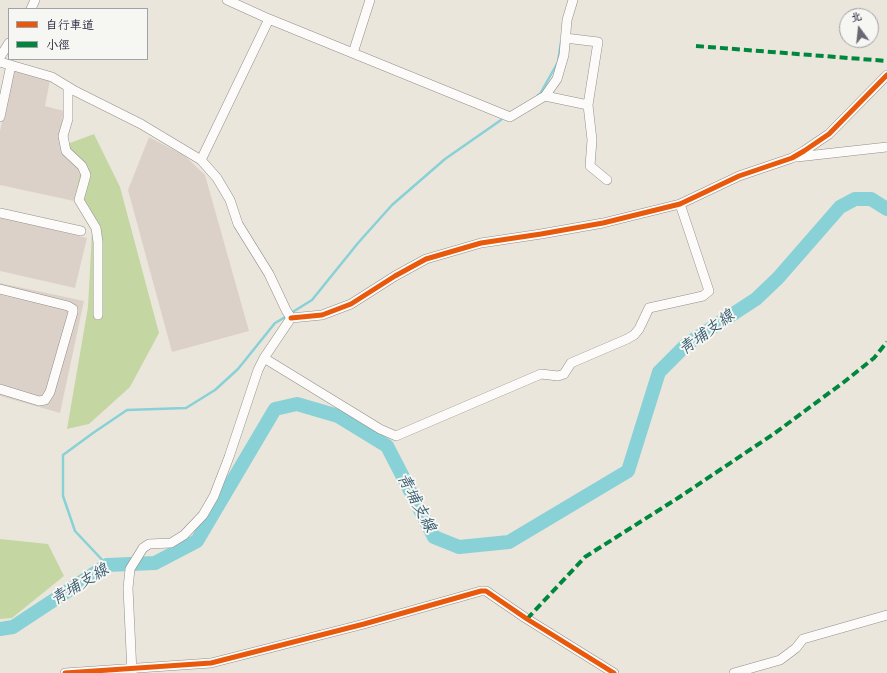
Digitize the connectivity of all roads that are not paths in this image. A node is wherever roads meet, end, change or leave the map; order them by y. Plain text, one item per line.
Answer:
1 (227, 0) edge
2 (370, 0) edge
3 (573, 0) edge
4 (269, 19) junction
5 (565, 38) junction
6 (8, 45) edge
7 (353, 53) junction
8 (0, 58) edge
9 (0, 62) edge
10 (11, 65) junction
11 (887, 75) edge
12 (68, 87) junction
13 (544, 96) junction
14 (588, 105) junction
15 (0, 117) edge
16 (887, 147) edge
17 (792, 158) junction
18 (202, 160) junction
19 (607, 180) dead end
20 (680, 204) junction
21 (0, 213) edge
22 (81, 231) dead end
23 (0, 289) edge
24 (98, 315) dead end
25 (291, 318) junction
26 (264, 358) junction
27 (0, 389) edge
28 (887, 615) edge
29 (132, 671) edge
30 (65, 673) edge
31 (614, 673) edge
32 (734, 673) edge

1 - 4 street
2 - 7 street
3 - 5 street
4 - 7 street
4 - 18 street
5 - 13 street
5 - 14 street
6 - 8 street
7 - 13 street
9 - 10 street
10 - 12 street
10 - 15 street
11 - 17 street
12 - 18 street
12 - 24 street
13 - 14 street
14 - 19 street
16 - 17 street
17 - 20 street
18 - 25 street
20 - 25 street
20 - 26 street
21 - 22 street
23 - 27 street
25 - 26 street
26 - 29 street
28 - 32 street
29 - 30 street
29 - 31 street

